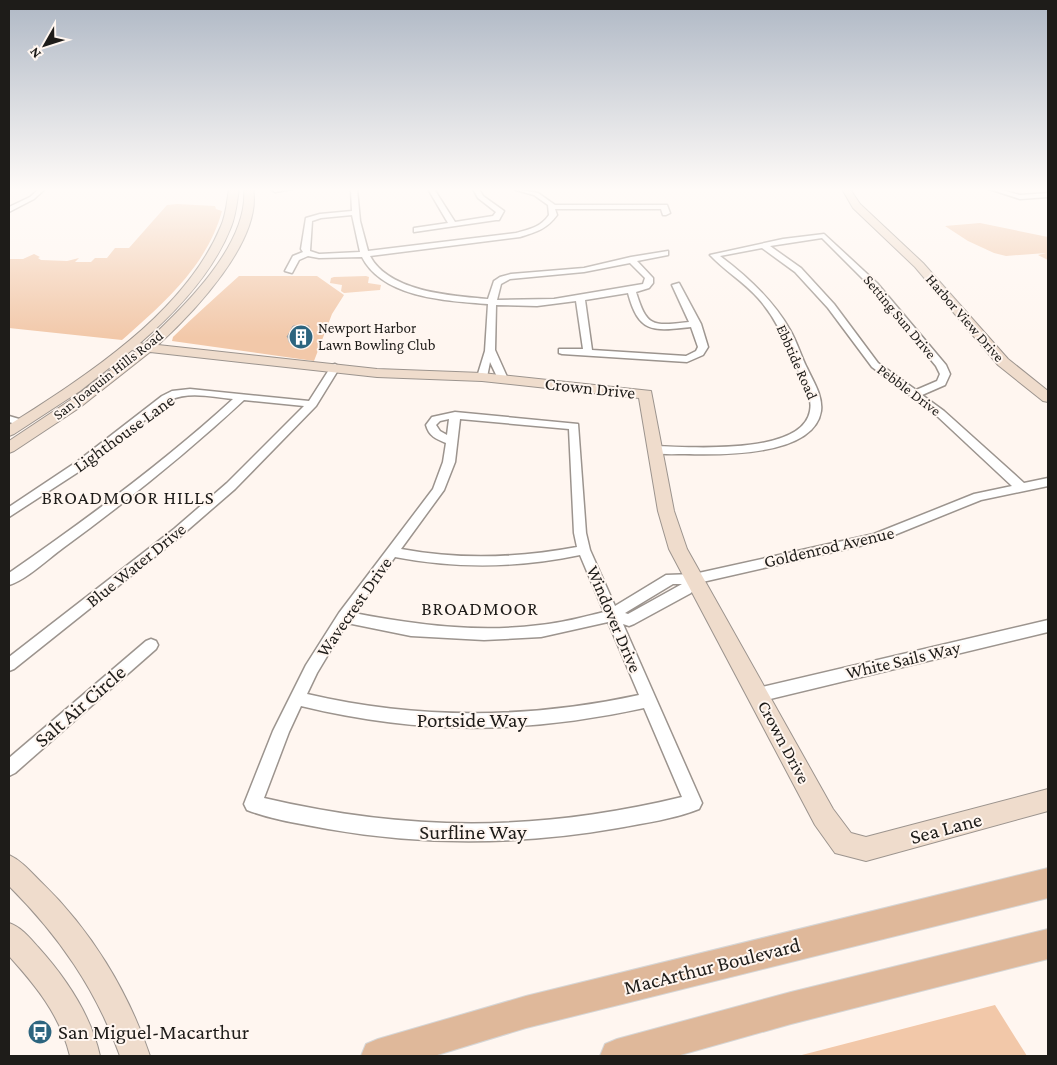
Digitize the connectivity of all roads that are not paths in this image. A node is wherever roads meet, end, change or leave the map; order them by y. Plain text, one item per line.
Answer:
1 (221, 239) edge
2 (238, 239) edge
3 (306, 239) edge
4 (362, 239) edge
5 (483, 239) edge
6 (806, 239) edge
7 (827, 239) edge
8 (891, 239) edge
9 (763, 245) junction
10 (307, 253) junction
11 (665, 253) dead end
12 (366, 254) junction
13 (631, 260) junction
14 (289, 271) dead end
15 (676, 285) dead end
16 (631, 290) junction
17 (580, 298) junction
18 (491, 301) junction
19 (696, 324) junction
20 (128, 346) junction
21 (147, 347) junction
22 (490, 351) junction
23 (562, 351) dead end
24 (588, 353) junction
25 (335, 368) junction
26 (484, 372) junction
27 (502, 374) junction
28 (914, 395) junction
29 (242, 397) junction
30 (1048, 398) edge
31 (312, 404) junction
32 (455, 414) junction
33 (15, 421) edge
34 (9, 431) edge
35 (452, 441) junction
36 (9, 448) edge
37 (655, 450) junction
38 (1048, 482) edge
39 (1021, 487) junction
40 (9, 513) edge
41 (584, 550) junction
42 (393, 552) junction
43 (694, 579) junction
44 (9, 580) edge
45 (613, 616) junction
46 (344, 617) junction
47 (1048, 626) edge
48 (151, 645) dead end
49 (9, 665) edge
50 (758, 695) junction
51 (296, 698) junction
52 (649, 700) junction
53 (9, 768) edge
54 (1048, 800) edge
55 (693, 803) joint
56 (253, 804) joint
57 (844, 844) joint
58 (9, 868) edge
59 (1048, 883) edge
60 (9, 936) edge
61 (1048, 944) edge
62 (85, 1056) edge
63 (135, 1056) edge
64 (378, 1056) edge
65 (617, 1056) edge

1 - 20 street, San Joaquin Hills Road
2 - 21 street, San Joaquin Hills Road
3 - 10 street
4 - 12 street
5 - 12 street
6 - 9 street, Setting Sun Drive
7 - 28 street, Setting Sun Drive
8 - 30 street, Harbor View Drive
9 - 28 street, Pebble Drive
9 - 37 street, Ebbtide Road
10 - 12 street
10 - 14 street
11 - 13 street
12 - 18 street
13 - 16 street
13 - 18 street
15 - 19 street
16 - 17 street
16 - 19 street
17 - 18 street
17 - 24 street
18 - 22 street
19 - 24 street
20 - 21 street, Crown Drive
20 - 33 street, San Joaquin Hills Road
21 - 25 street, Crown Drive
21 - 36 street, San Joaquin Hills Road
22 - 26 street
22 - 27 street
23 - 24 street
25 - 26 street, Crown Drive
25 - 31 street, Blue Water Drive
26 - 27 street, Crown Drive
27 - 37 street, Crown Drive
28 - 39 street, Pebble Drive
29 - 31 street, Lighthouse Lane
29 - 40 street, Lighthouse Lane
29 - 44 street
31 - 49 street, Blue Water Drive
32 - 35 street, Wavecrest Drive
32 - 35 street
32 - 41 street, Windover Drive
33 - 34 street, San Joaquin Hills Road
35 - 42 street, Wavecrest Drive
37 - 43 street, Crown Drive
38 - 39 street, Goldenrod Avenue
39 - 43 street, Goldenrod Avenue
41 - 42 street
41 - 45 street, Windover Drive
42 - 46 street, Wavecrest Drive
43 - 45 street, Goldenrod Avenue
43 - 50 street, Crown Drive
45 - 46 street, Goldenrod Avenue
45 - 52 street, Windover Drive
46 - 51 street, Wavecrest Drive
47 - 50 street, White Sails Way
48 - 53 street, Salt Air Circle
50 - 57 street, Crown Drive
51 - 52 street, Portside Way
51 - 56 street, Wavecrest Drive
52 - 55 street, Windover Drive
54 - 57 street, Sea Lane
55 - 56 street, Surfline Way
58 - 63 street
59 - 64 main road, MacArthur Boulevard
60 - 62 street
61 - 65 main road

